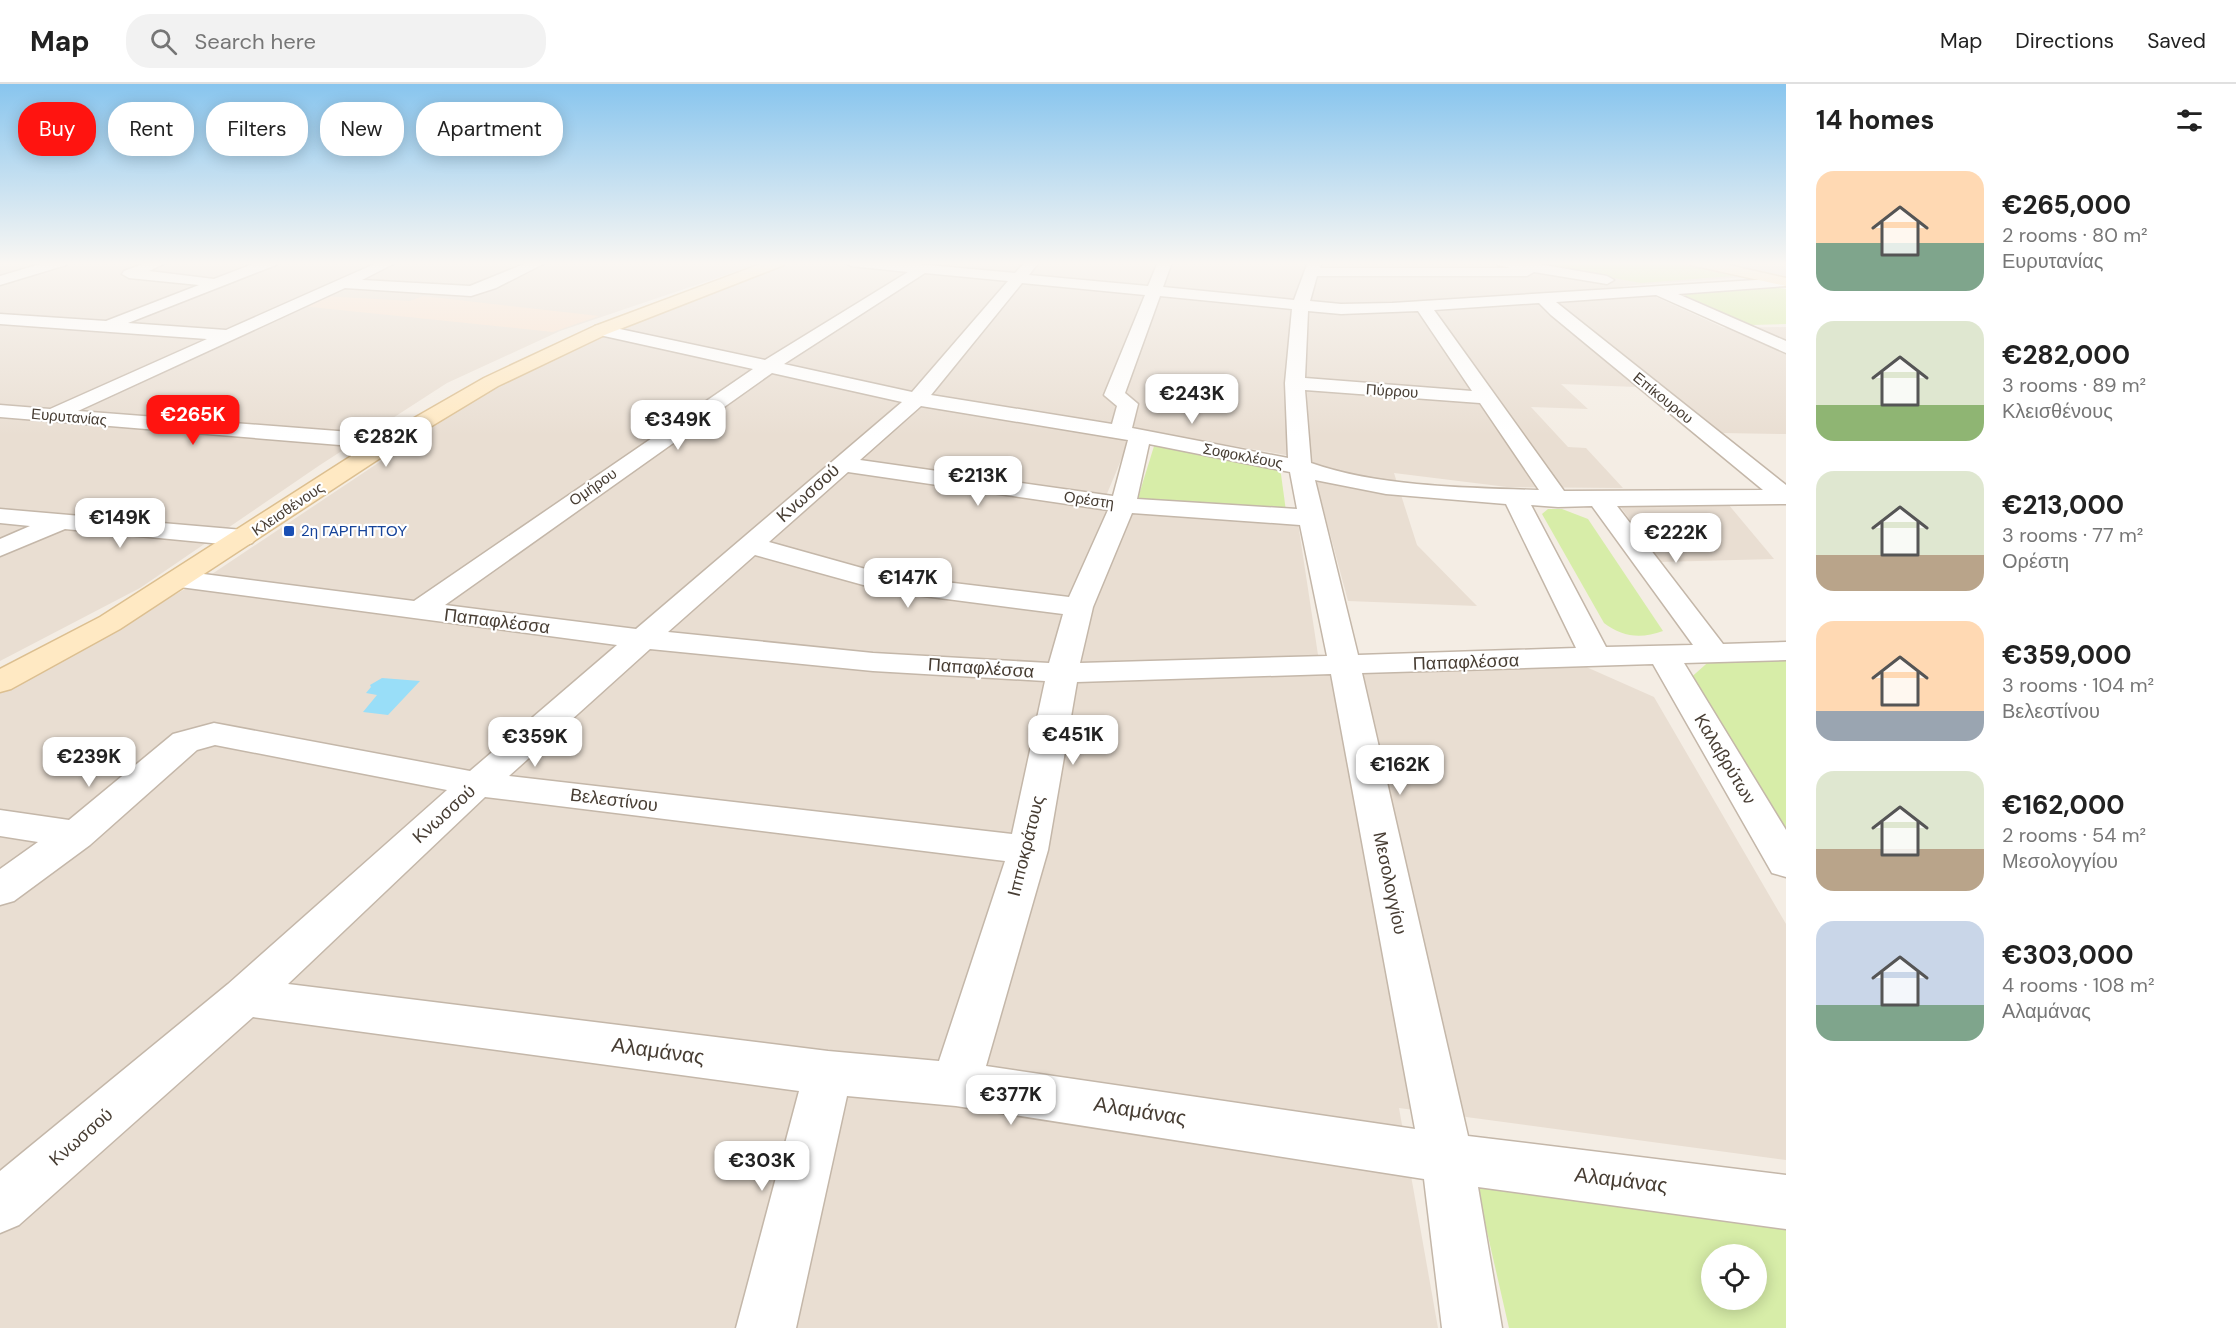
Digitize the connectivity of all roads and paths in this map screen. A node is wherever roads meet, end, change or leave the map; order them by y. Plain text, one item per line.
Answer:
1 (16, 320) edge
2 (121, 320) edge
3 (263, 320) edge
4 (627, 320) edge
5 (841, 320) edge
6 (982, 320) edge
7 (1142, 320) edge
8 (1299, 320) edge
9 (1433, 320) edge
10 (1567, 320) edge
11 (1724, 320) edge
12 (105, 326) junction
13 (601, 330) junction
14 (228, 336) junction
15 (1786, 348) edge
16 (769, 366) junction
17 (1295, 383) junction
18 (1489, 398) junction
19 (916, 399) junction
20 (0, 411) edge
21 (52, 416) junction
22 (1130, 434) junction
23 (389, 442) junction
24 (841, 464) junction
25 (1300, 467) junction
26 (1786, 497) edge
27 (1516, 499) junction
28 (1558, 500) junction
29 (1600, 500) junction
30 (1122, 505) junction
31 (0, 516) edge
32 (1312, 518) junction
33 (62, 522) junction
34 (243, 538) junction
35 (749, 545) junction
36 (0, 548) edge
37 (180, 579) junction
38 (1079, 607) junction
39 (418, 610) junction
40 (643, 639) junction
41 (1786, 651) edge
42 (1715, 654) junction
43 (1664, 656) junction
44 (1596, 658) junction
45 (1345, 666) junction
46 (1064, 674) junction
47 (0, 682) edge
48 (477, 784) junction
49 (0, 823) edge
50 (76, 836) junction
51 (1028, 850) junction
52 (1786, 863) edge
53 (0, 890) edge
54 (244, 997) junction
55 (828, 1074) junction
56 (956, 1084) junction
57 (1448, 1158) junction
58 (1786, 1202) edge
59 (0, 1206) edge
60 (766, 1328) edge
61 (1472, 1328) edge

1 - 12 street
2 - 12 street
3 - 14 street
4 - 13 main road, Κλεισθένους
5 - 16 street, Ομήρου
6 - 19 street, Κνωσσού
7 - 22 street, Ιπποκράτους
8 - 17 street, Μεσολογγίου
9 - 18 street
10 - 26 street, Επίκουρου
11 - 15 street
12 - 14 street
13 - 16 street, Σοφοκλέους
13 - 23 main road, Κλεισθένους
14 - 21 street
16 - 19 street, Σοφοκλέους
16 - 39 street, Ομήρου
17 - 18 street, Πύρρου
17 - 25 street, Μεσολογγίου
18 - 28 street
19 - 22 street, Σοφοκλέους
19 - 24 street, Κνωσσού
20 - 21 street, Ευρυτανίας
21 - 23 street, Ευρυτανίας
22 - 25 street, Σοφοκλέους
22 - 30 street, Ιπποκράτους
23 - 34 main road, Κλεισθένους
24 - 30 street, Ορέστη
24 - 35 street, Κνωσσού
25 - 27 street, Σοφοκλέους
25 - 32 street, Μεσολογγίου
26 - 29 street, Σοφοκλέους
27 - 28 street, Σοφοκλέους
27 - 44 street
28 - 29 street, Σοφοκλέους
29 - 42 street
30 - 32 street, Ορέστη
30 - 38 street, Ιπποκράτους
31 - 33 street
32 - 45 street, Μεσολογγίου
33 - 34 street
33 - 36 street
34 - 37 main road, Κλεισθένους
35 - 38 street
35 - 40 street, Κνωσσού
37 - 39 street, Παπαφλέσσα
37 - 47 main road, Κλεισθένους
38 - 46 street, Ιπποκράτους
39 - 40 street, Παπαφλέσσα
40 - 46 street, Παπαφλέσσα
40 - 48 street, Κνωσσού
41 - 42 street, Παπαφλέσσα
42 - 43 street, Παπαφλέσσα
43 - 44 street, Παπαφλέσσα
43 - 52 street, Καλαβρύτων
44 - 45 street, Παπαφλέσσα
45 - 46 street, Παπαφλέσσα
45 - 57 street, Μεσολογγίου
46 - 51 street, Ιπποκράτους
48 - 50 street, Βελεστίνου
48 - 51 street, Βελεστίνου
48 - 54 street, Κνωσσού
49 - 50 street
50 - 53 street
51 - 56 street, Ιπποκράτους
54 - 55 street, Αλαμάνας
54 - 59 street, Κνωσσού
55 - 56 street, Αλαμάνας
55 - 60 street
56 - 57 street, Αλαμάνας
57 - 58 street, Αλαμάνας
57 - 61 street, Μεσολογγίου

